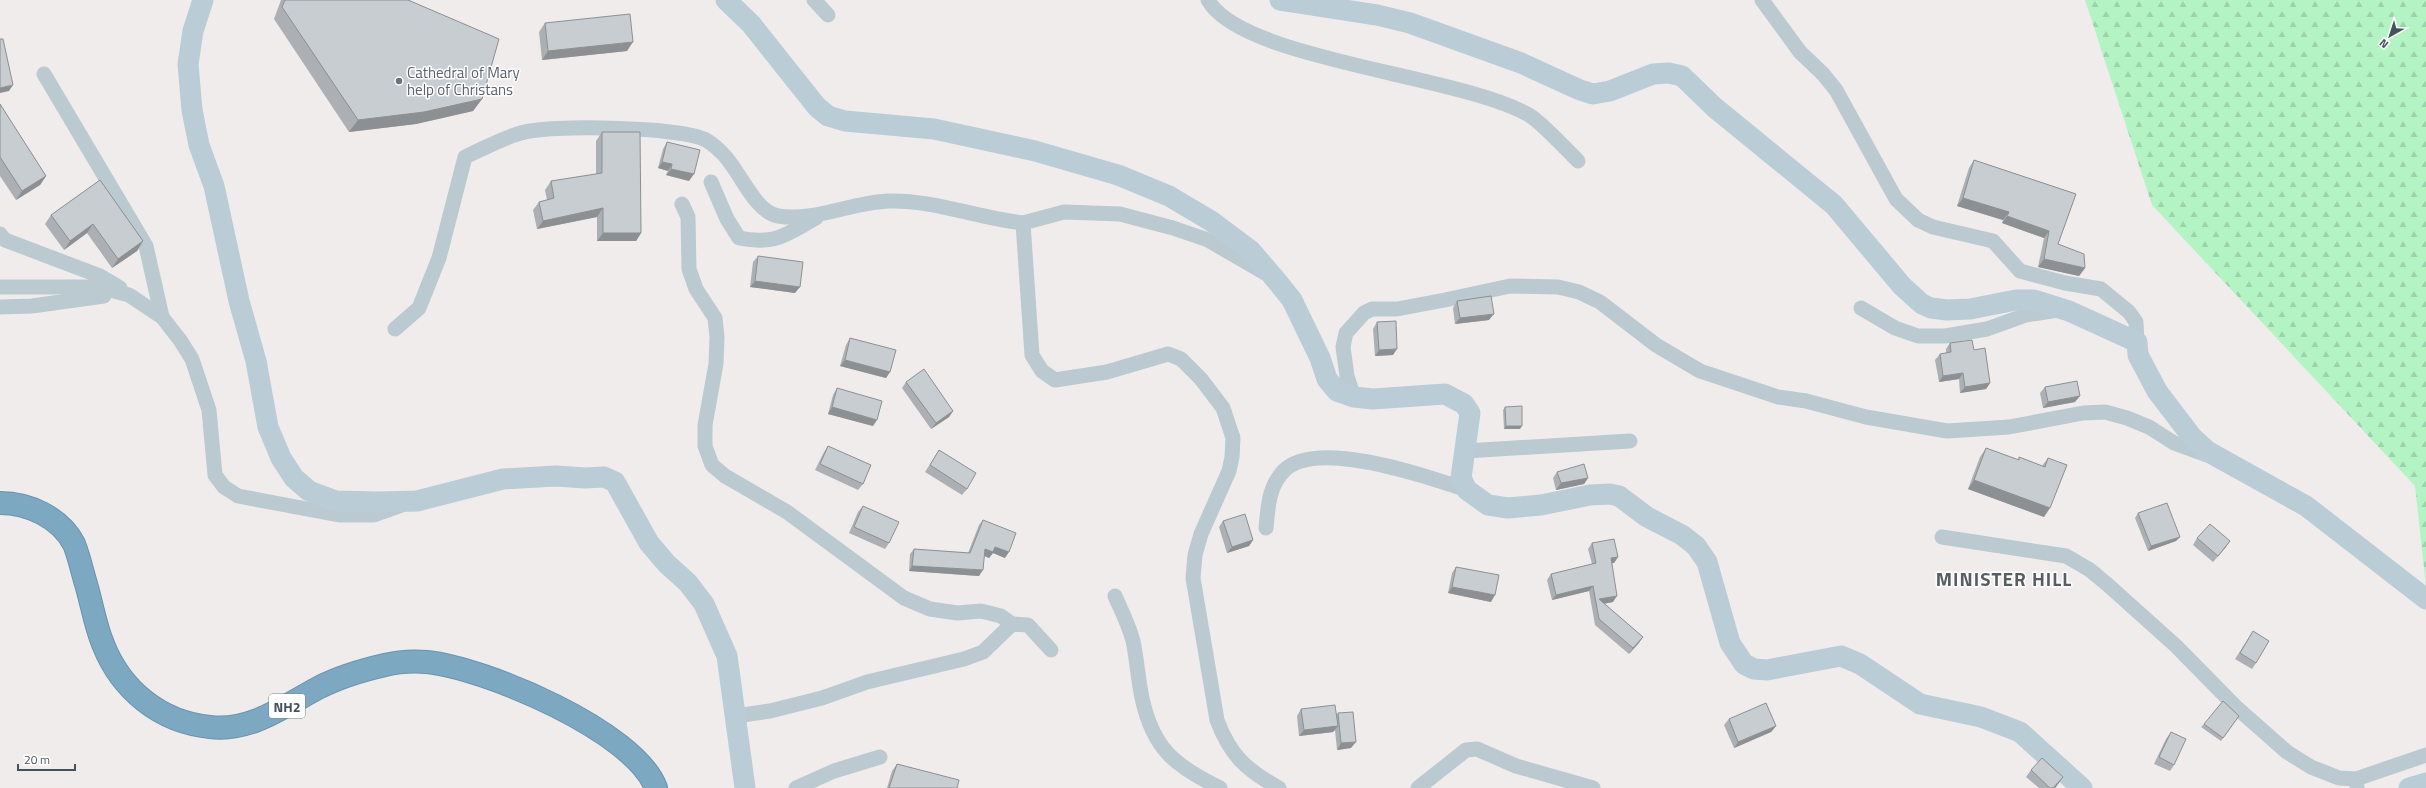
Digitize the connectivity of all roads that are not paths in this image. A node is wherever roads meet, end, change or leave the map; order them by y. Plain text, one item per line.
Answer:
1 (203, 0) edge
2 (726, 0) edge
3 (814, 0) edge
4 (1208, 0) edge
5 (1280, 0) edge
6 (1762, 0) edge
7 (828, 15) dead end
8 (44, 74) dead end
9 (1578, 161) dead end
10 (711, 182) dead end
11 (682, 204) dead end
12 (826, 212) junction
13 (1023, 223) junction
14 (0, 234) edge
15 (1276, 280) junction
16 (0, 287) edge
17 (129, 295) junction
18 (0, 307) edge
19 (1861, 308) dead end
20 (2063, 309) junction
21 (162, 318) junction
22 (395, 329) dead end
23 (2137, 342) junction
24 (1354, 397) junction
25 (1630, 441) dead end
26 (1466, 450) junction
27 (2229, 463) junction
28 (1467, 490) junction
29 (412, 501) junction
30 (0, 503) edge
31 (1266, 528) dead end
32 (1942, 537) dead end
33 (1115, 596) dead end
34 (2426, 599) edge
35 (1012, 624) junction
36 (1051, 650) dead end
37 (736, 716) junction
38 (2426, 755) edge
39 (880, 757) dead end
40 (2426, 783) edge
41 (2356, 784) edge
42 (656, 788) edge
43 (745, 788) edge
44 (796, 788) edge
45 (1220, 788) edge
46 (1279, 788) edge
47 (1418, 788) edge
48 (1593, 788) edge
49 (2082, 788) edge
50 (2409, 788) edge

1 - 29 main road
2 - 15 main road
3 - 7 street
4 - 9 street
5 - 20 main road
6 - 23 street
8 - 21 street
10 - 12 street
11 - 35 street
12 - 13 street
12 - 22 street
13 - 15 street
13 - 46 street
14 - 17 street
15 - 24 main road
16 - 17 street
17 - 18 street
17 - 21 street
19 - 20 street
20 - 23 main road
21 - 29 street
23 - 27 main road
24 - 26 main road
24 - 27 street
25 - 26 street
26 - 28 main road
27 - 34 main road
28 - 31 street
28 - 49 main road
29 - 37 main road
30 - 42 highway, NH2
32 - 41 street
33 - 45 street
35 - 36 street
35 - 37 street
37 - 43 main road
38 - 41 street
39 - 44 street
40 - 50 main road
47 - 48 street

